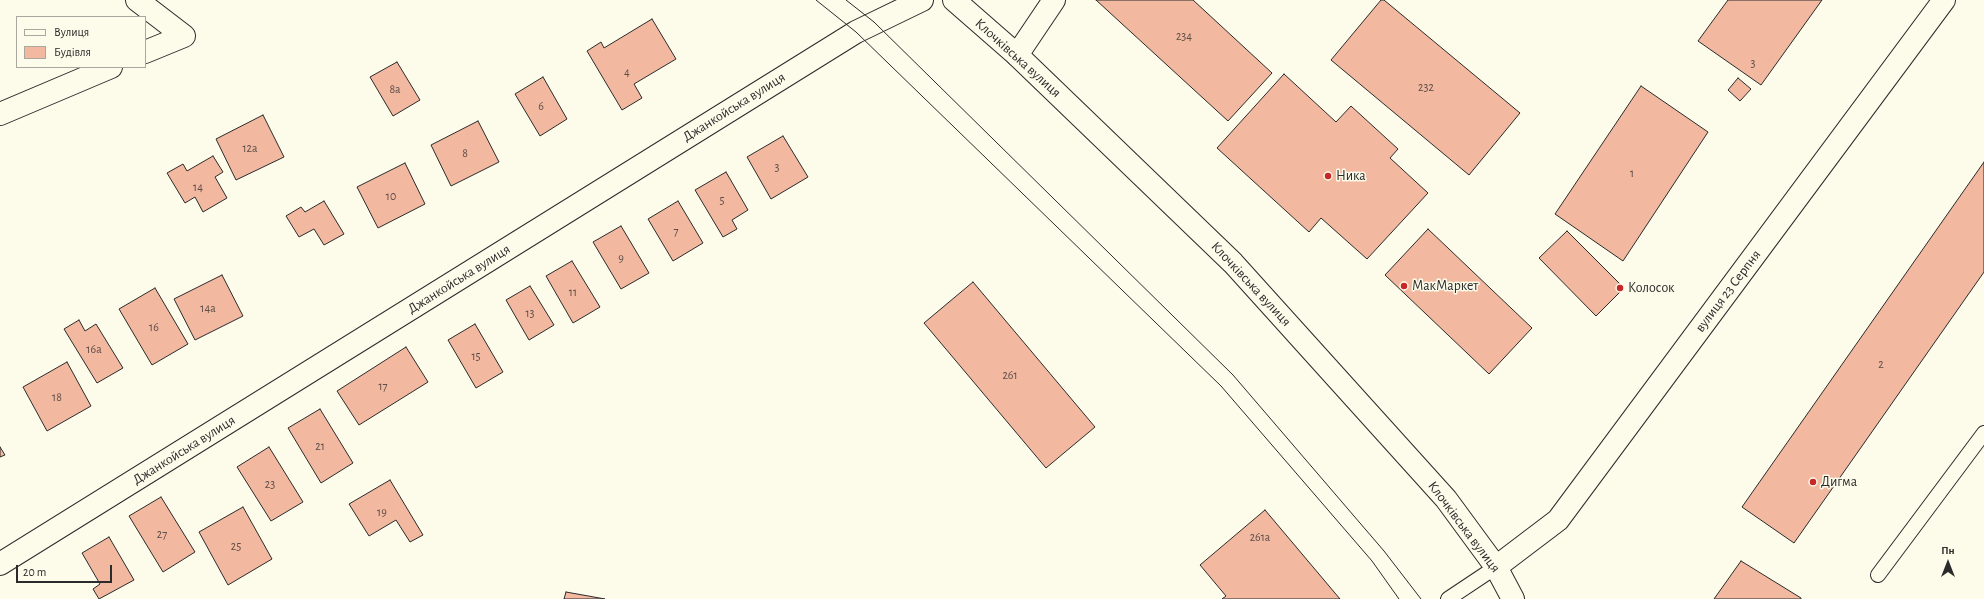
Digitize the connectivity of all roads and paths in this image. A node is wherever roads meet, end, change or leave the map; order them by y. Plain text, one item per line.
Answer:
1 (137, 0) edge
2 (922, 0) edge
3 (954, 0) edge
4 (1054, 0) edge
5 (1944, 0) edge
6 (146, 52) edge
7 (1017, 55) junction
8 (109, 68) edge
9 (0, 114) edge
10 (1984, 433) edge
11 (0, 564) edge
12 (1496, 567) junction
13 (1878, 575) dead end
14 (1448, 599) edge
15 (1513, 599) edge

1 - 6 street
2 - 11 street, Джанкойська вулиця
3 - 7 street, Клочківська вулиця
4 - 7 street
5 - 12 street, вулиця 23 Серпня
7 - 12 street, Клочківська вулиця
8 - 9 street
10 - 13 lane
12 - 14 lane
12 - 15 street, Клочківська вулиця

